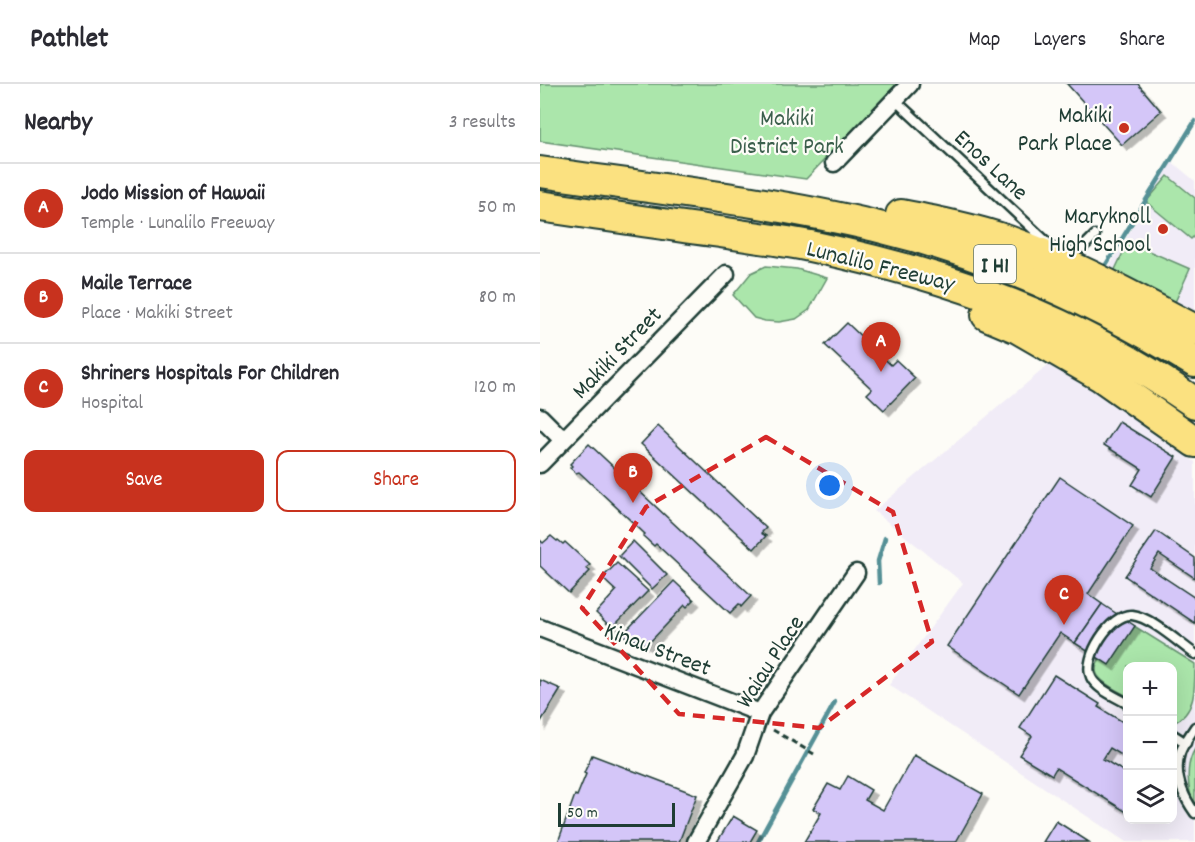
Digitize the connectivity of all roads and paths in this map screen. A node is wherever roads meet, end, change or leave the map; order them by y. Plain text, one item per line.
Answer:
1 (910, 84) edge
2 (895, 100) junction
3 (834, 163) dead end
4 (540, 172) edge
5 (540, 206) edge
6 (780, 207) junction
7 (1095, 235) dead end
8 (808, 245) junction
9 (726, 274) dead end
10 (1195, 330) edge
11 (1195, 362) edge
12 (1195, 403) edge
13 (540, 417) edge
14 (562, 440) junction
15 (1195, 442) edge
16 (540, 464) edge
17 (856, 573) dead end
18 (540, 628) edge
19 (1195, 654) edge
20 (1123, 701) edge
21 (760, 713) junction
22 (1195, 727) edge
23 (773, 730) dead end
24 (1177, 737) edge
25 (1186, 743) junction
26 (814, 754) dead end
27 (1195, 813) edge
28 (696, 842) edge

1 - 2 street
2 - 3 street
2 - 7 lane, Enos Lane
4 - 6 highway, Lunalilo Freeway / I H1
5 - 8 highway, Lunalilo Freeway / I H1
6 - 10 highway
6 - 11 highway, Lunalilo Freeway / I H1
8 - 12 highway, Lunalilo Freeway / I H1
8 - 15 highway
9 - 14 street, Makiki Street
13 - 14 street
14 - 16 street, Makiki Street
17 - 21 street, Waiau Place
18 - 21 street, Kinau Street
19 - 20 lane
21 - 28 street, Waiau Place
22 - 25 lane
23 - 26 path
24 - 25 lane
25 - 27 lane

